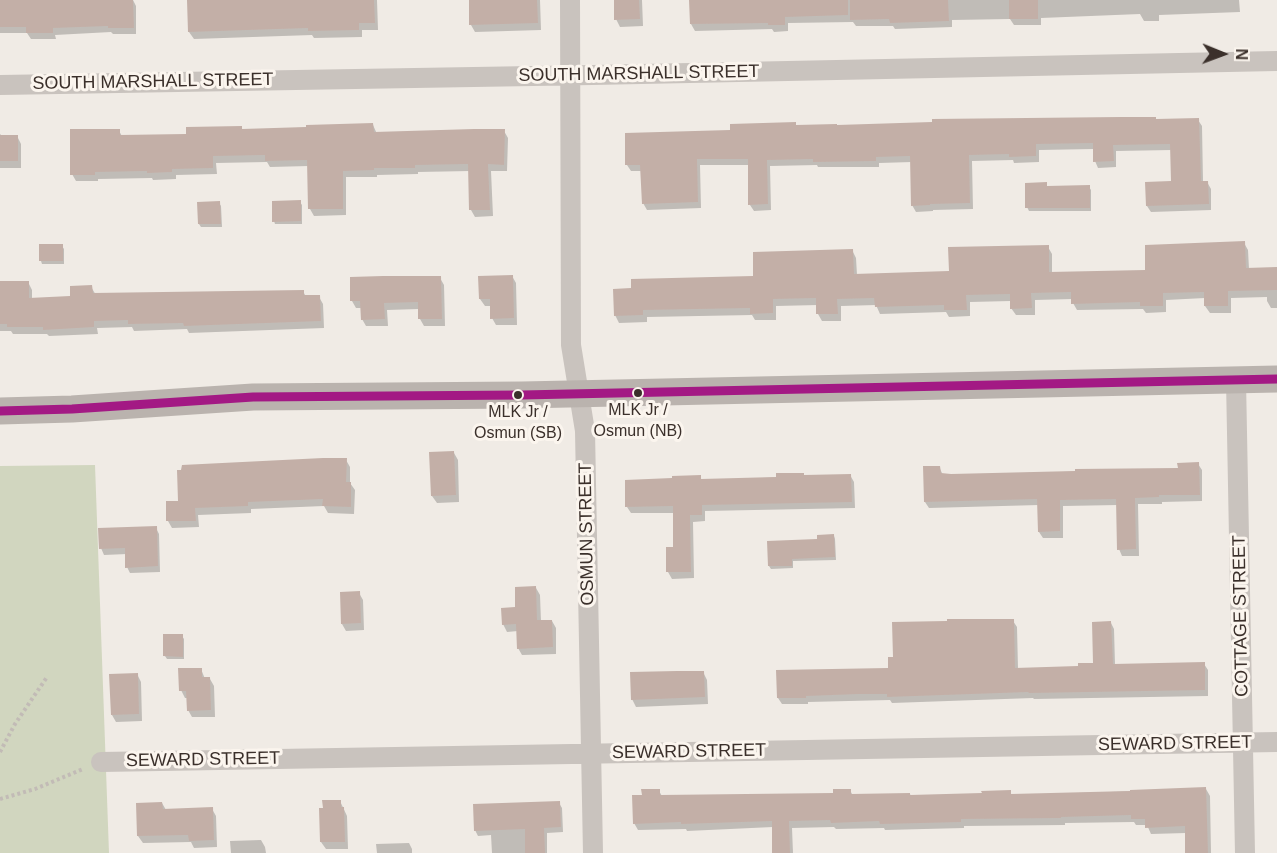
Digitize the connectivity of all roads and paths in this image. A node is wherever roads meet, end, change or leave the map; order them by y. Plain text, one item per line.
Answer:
1 (570, 0) edge
2 (1277, 61) edge
3 (570, 75) junction
4 (0, 85) edge
5 (1277, 379) edge
6 (1236, 380) junction
7 (579, 394) junction
8 (0, 411) edge
9 (47, 677) dead end
10 (1243, 742) junction
11 (1277, 742) edge
12 (0, 752) edge
13 (591, 753) junction
14 (101, 762) joint
15 (0, 799) edge
16 (593, 853) edge
17 (1245, 853) edge

1 - 3 street, OSMUN STREET
2 - 3 street, SOUTH MARSHALL STREET
3 - 4 street, SOUTH MARSHALL STREET
3 - 7 street, OSMUN STREET
5 - 6 main road
6 - 7 main road
6 - 10 street, COTTAGE STREET
7 - 8 main road
7 - 13 street, OSMUN STREET
9 - 12 path
10 - 11 street, SEWARD STREET
10 - 13 street, SEWARD STREET
10 - 17 street, COTTAGE STREET
13 - 14 street, SEWARD STREET
13 - 16 street, OSMUN STREET
14 - 15 path

